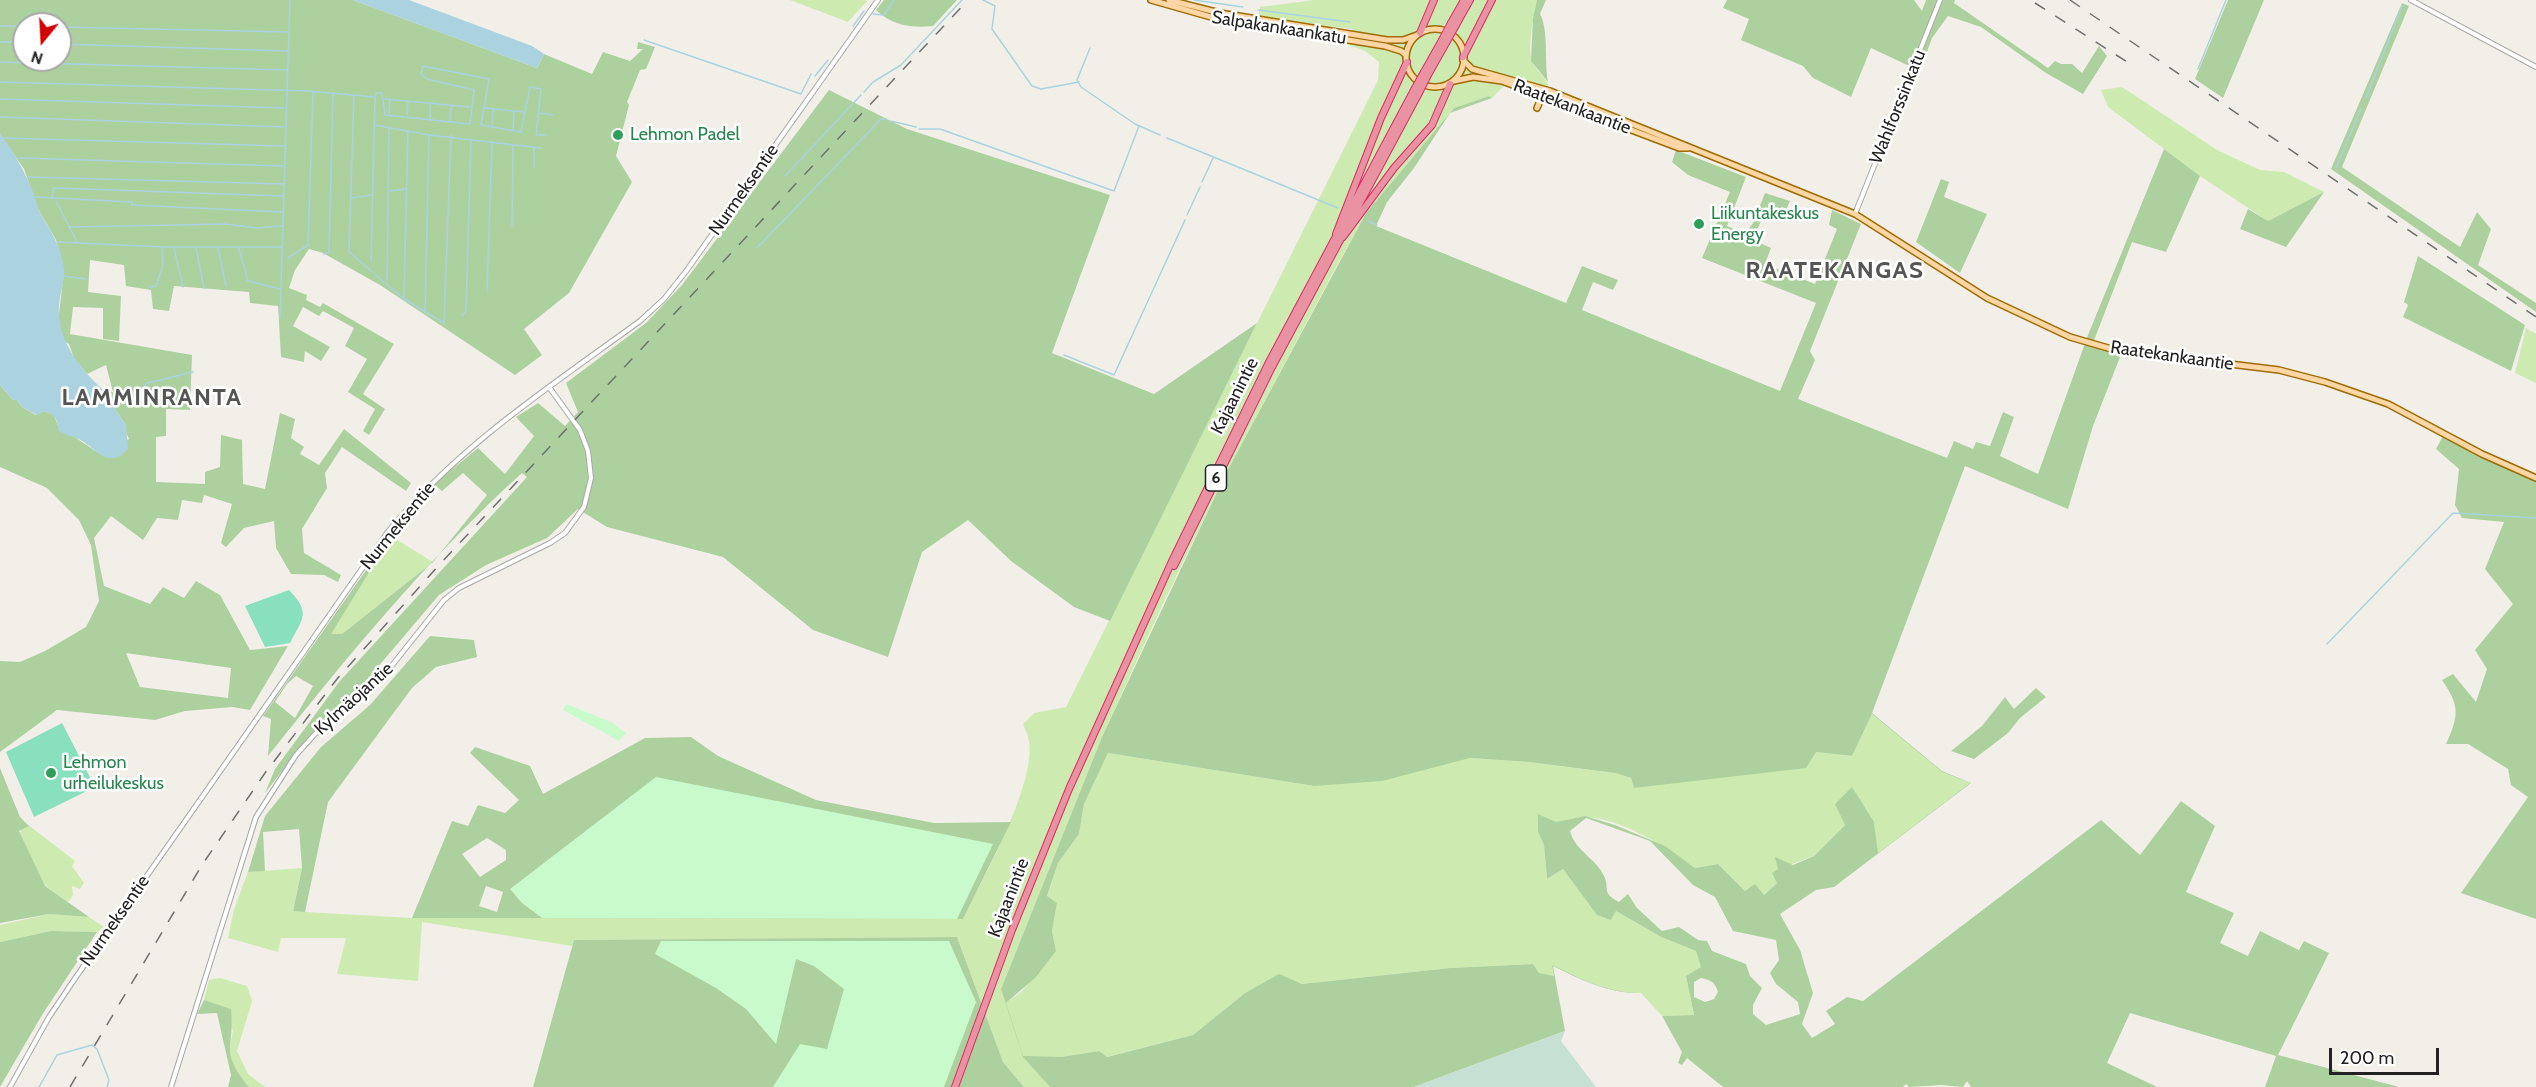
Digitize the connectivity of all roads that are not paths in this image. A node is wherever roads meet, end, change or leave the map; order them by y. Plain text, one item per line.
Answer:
1 (878, 0) edge
2 (1151, 0) edge
3 (1169, 0) edge
4 (1434, 0) edge
5 (1464, 0) edge
6 (1470, 0) edge
7 (1492, 0) edge
8 (1940, 0) edge
9 (2411, 0) edge
10 (1454, 24) junction
11 (1419, 34) junction
12 (1406, 58) junction
13 (1463, 58) junction
14 (2536, 67) edge
15 (1452, 83) junction
16 (1538, 93) junction
17 (1537, 108) dead end
18 (1688, 148) junction
19 (1855, 214) junction
20 (1338, 238) junction
21 (549, 387) junction
22 (2536, 478) edge
23 (10, 1087) edge
24 (171, 1087) edge
25 (955, 1087) edge

1 - 21 street, Nurmeksentie
2 - 12 main road, Salpakankaankatu
3 - 11 main road, Salpakankaankatu
4 - 11 highway
5 - 10 highway, 6
6 - 10 highway, 6
7 - 13 highway
8 - 19 street, Wahlforssinkatu
9 - 14 street
10 - 20 highway, Kajaanintie / 6, bridge
11 - 12 main road
11 - 13 main road
12 - 15 main road
12 - 20 highway
13 - 15 main road
13 - 18 main road, Raatekankaantie
15 - 16 main road, Raatekankaantie
15 - 20 highway
16 - 17 main road
16 - 18 main road, Raatekankaantie
18 - 19 main road, Raatekankaantie
19 - 22 main road, Raatekankaantie
20 - 25 highway, Kajaanintie / 6
21 - 23 street, Nurmeksentie
21 - 24 street, Kylmäojantie

